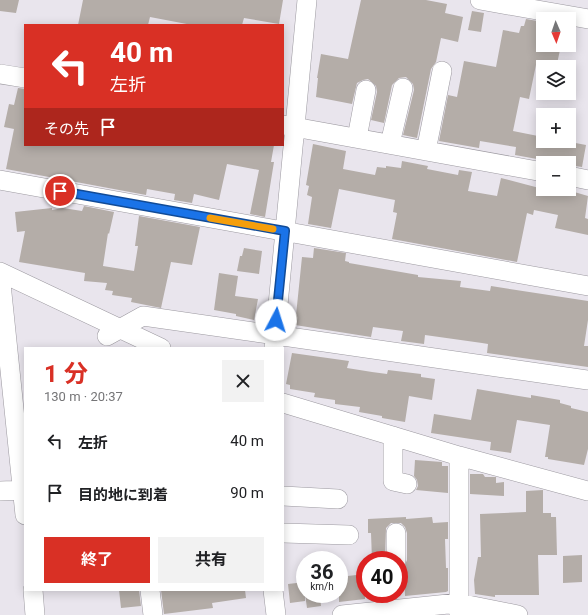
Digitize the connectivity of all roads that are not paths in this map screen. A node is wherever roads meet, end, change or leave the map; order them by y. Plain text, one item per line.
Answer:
1 (307, 0) edge
2 (480, 0) edge
3 (515, 3) edge
4 (588, 19) edge
5 (442, 71) dead end
6 (0, 74) edge
7 (24, 78) edge
8 (403, 88) dead end
9 (366, 90) dead end
10 (289, 126) edge
11 (357, 138) junction
12 (390, 144) junction
13 (426, 151) junction
14 (536, 171) edge
15 (576, 177) edge
16 (0, 180) edge
17 (588, 180) edge
18 (285, 231) junction
19 (0, 280) edge
20 (588, 286) edge
21 (114, 333) junction
22 (275, 342) edge
23 (131, 347) edge
24 (158, 347) edge
25 (4, 348) edge
26 (588, 380) edge
27 (284, 403) edge
28 (393, 436) junction
29 (459, 456) junction
30 (407, 484) dead end
31 (24, 490) edge
32 (0, 491) edge
33 (588, 491) edge
34 (284, 496) edge
35 (338, 499) dead end
36 (284, 533) edge
37 (396, 533) dead end
38 (350, 535) dead end
39 (396, 551) edge
40 (33, 591) edge
41 (150, 591) edge
42 (273, 591) edge
43 (393, 603) edge
44 (406, 603) edge
45 (459, 609) edge
46 (35, 615) edge
47 (153, 615) edge
48 (276, 615) edge
49 (342, 615) edge
50 (518, 615) edge

1 - 10 street
2 - 3 street
3 - 4 street
5 - 13 street
6 - 7 street
8 - 12 street
9 - 11 street
10 - 11 street
10 - 18 street
11 - 12 street
12 - 13 street
13 - 14 street
15 - 17 street
16 - 18 street
18 - 20 street
18 - 22 street
19 - 21 street
19 - 25 street
21 - 22 street
21 - 23 street
21 - 24 street
22 - 26 street
25 - 31 street
27 - 28 street
28 - 29 street
28 - 30 street
29 - 33 street
29 - 45 street
31 - 32 street
34 - 35 street
36 - 38 street
37 - 39 street
40 - 46 street
41 - 47 street
42 - 48 street
43 - 49 street
44 - 45 street
45 - 50 street

